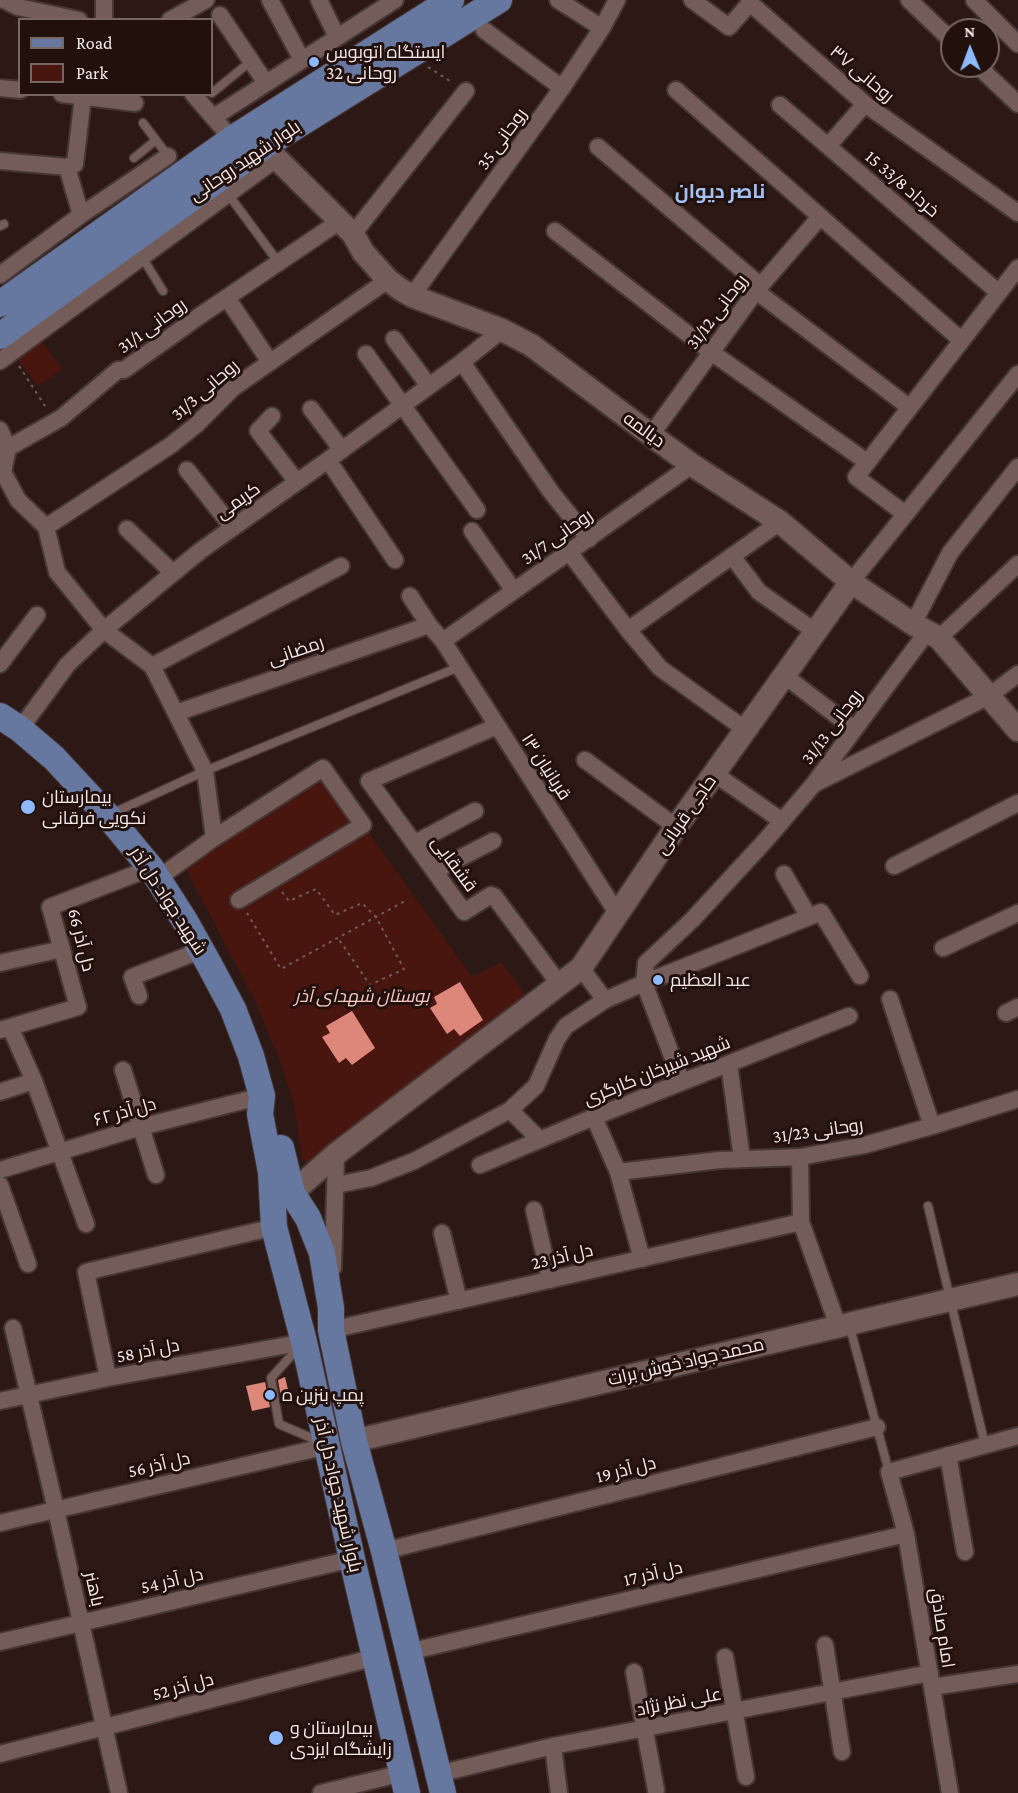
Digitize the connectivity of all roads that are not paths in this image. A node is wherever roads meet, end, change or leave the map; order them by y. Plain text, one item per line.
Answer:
1 (4, 0) edge
2 (104, 0) edge
3 (206, 0) edge
4 (270, 0) edge
5 (319, 0) edge
6 (394, 0) edge
7 (451, 0) edge
8 (500, 0) edge
9 (558, 0) edge
10 (617, 0) edge
11 (692, 0) edge
12 (909, 0) edge
13 (974, 0) edge
14 (43, 7) edge
15 (220, 15) dead end
16 (74, 18) edge
17 (104, 18) edge
18 (174, 18) edge
19 (602, 28) junction
20 (484, 30) dead end
21 (940, 30) edge
22 (338, 37) junction
23 (1018, 44) edge
24 (302, 60) junction
25 (251, 61) junction
26 (991, 78) edge
27 (266, 83) junction
28 (0, 88) edge
29 (562, 88) junction
30 (213, 89) edge
31 (18, 90) edge
32 (676, 90) dead end
33 (466, 91) road end
34 (76, 96) edge
35 (204, 96) edge
36 (83, 97) junction
37 (111, 97) edge
38 (135, 103) dead end
39 (865, 104) junction
40 (1018, 104) edge
41 (780, 105) dead end
42 (214, 117) junction
43 (143, 123) dead end
44 (232, 139) junction
45 (156, 140) junction
46 (828, 146) junction
47 (598, 147) dead end
48 (270, 152) junction
49 (168, 156) joint
50 (134, 158) dead end
51 (0, 161) edge
52 (67, 167) junction
53 (228, 194) junction
54 (1018, 213) edge
55 (81, 215) junction
56 (820, 217) junction
57 (347, 228) junction
58 (555, 231) dead end
59 (142, 257) junction
60 (279, 263) junction
61 (1018, 268) edge
62 (0, 275) edge
63 (388, 280) junction
64 (759, 289) junction
65 (163, 291) dead end
66 (999, 292) junction
67 (412, 296) junction
68 (227, 298) junction
69 (0, 304) edge
70 (502, 330) junction
71 (394, 339) dead end
72 (961, 340) junction
73 (4, 350) edge
74 (711, 352) junction
75 (366, 354) dead end
76 (270, 362) junction
77 (462, 362) junction
78 (1018, 374) edge
79 (429, 386) junction
80 (403, 404) junction
81 (909, 407) junction
82 (311, 409) dead end
83 (272, 416) dead end
84 (0, 430) edge
85 (651, 435) junction
86 (8, 448) junction
87 (342, 450) junction
88 (328, 460) junction
89 (867, 462) junction
90 (692, 465) junction
91 (1018, 467) edge
92 (187, 470) dead end
93 (2, 473) edge
94 (297, 482) junction
95 (477, 510) dead end
96 (905, 514) junction
97 (780, 522) junction
98 (46, 527) junction
99 (233, 528) junction
100 (127, 529) dead end
101 (472, 531) dead end
102 (589, 539) junction
103 (569, 552) junction
104 (732, 556) junction
105 (395, 560) dead end
106 (1018, 564) edge
107 (341, 566) dead end
108 (173, 573) junction
109 (851, 582) junction
110 (514, 591) junction
111 (410, 596) dead end
112 (37, 615) dead end
113 (429, 624) junction
114 (104, 630) junction
115 (628, 630) junction
116 (926, 631) junction
117 (816, 632) junction
118 (443, 641) junction
119 (0, 664) edge
120 (152, 666) junction
121 (459, 667) junction
122 (1018, 674) edge
123 (785, 676) junction
124 (989, 696) junction
125 (176, 713) junction
126 (10, 722) edge
127 (497, 726) junction
128 (854, 729) junction
129 (746, 730) junction
130 (1018, 730) edge
131 (585, 760) dead end
132 (205, 771) junction
133 (715, 774) junction
134 (813, 785) junction
135 (1018, 804) edge
136 (475, 812) dead end
137 (107, 815) junction
138 (782, 821) junction
139 (676, 827) junction
140 (214, 838) junction
141 (492, 841) dead end
142 (415, 843) junction
143 (894, 866) dead end
144 (435, 871) junction
145 (154, 873) junction
146 (784, 874) dead end
147 (239, 900) road end
148 (617, 913) junction
149 (1018, 913) edge
150 (815, 914) junction
151 (943, 948) dead end
152 (62, 949) junction
153 (202, 950) junction
154 (0, 963) edge
155 (581, 968) junction
156 (860, 976) dead end
157 (644, 983) junction
158 (560, 985) junction
159 (139, 996) dead end
160 (890, 999) dead end
161 (605, 1000) junction
162 (849, 1017) dead end
163 (5, 1028) edge
164 (729, 1064) junction
165 (123, 1070) dead end
166 (34, 1081) junction
167 (682, 1082) junction
168 (0, 1092) edge
169 (261, 1096) junction
170 (1018, 1099) edge
171 (510, 1110) junction
172 (594, 1117) junction
173 (932, 1126) junction
174 (141, 1127) junction
175 (540, 1139) junction
176 (60, 1151) junction
177 (336, 1154) junction
178 (800, 1157) junction
179 (742, 1159) junction
180 (480, 1165) dead end
181 (0, 1170) edge
182 (618, 1172) junction
183 (156, 1175) dead end
184 (0, 1185) edge
185 (336, 1185) junction
186 (292, 1193) junction
187 (928, 1206) dead end
188 (534, 1210) dead end
189 (801, 1222) junction
190 (86, 1224) dead end
191 (273, 1227) junction
192 (442, 1233) dead end
193 (322, 1253) junction
194 (642, 1259) junction
195 (295, 1260) junction
196 (28, 1264) dead end
197 (550, 1280) junction
198 (1018, 1284) edge
199 (950, 1300) junction
200 (459, 1301) junction
201 (331, 1319) junction
202 (843, 1325) junction
203 (13, 1328) dead end
204 (304, 1342) junction
205 (108, 1378) junction
206 (29, 1394) junction
207 (0, 1401) edge
208 (877, 1427) junction
209 (1018, 1436) edge
210 (354, 1441) junction
211 (985, 1445) junction
212 (327, 1446) junction
213 (948, 1455) junction
214 (889, 1472) junction
215 (56, 1510) junction
216 (0, 1523) edge
217 (906, 1534) junction
218 (384, 1551) junction
219 (964, 1552) dead end
220 (352, 1559) junction
221 (82, 1622) junction
222 (0, 1642) edge
223 (825, 1645) dead end
224 (408, 1652) junction
225 (725, 1657) dead end
226 (376, 1658) junction
227 (634, 1672) dead end
228 (1018, 1674) edge
229 (931, 1680) junction
230 (833, 1692) junction
231 (735, 1711) junction
232 (105, 1728) junction
233 (644, 1729) junction
234 (553, 1746) junction
235 (842, 1752) dead end
236 (0, 1754) edge
237 (746, 1777) dead end
238 (405, 1783) edge
239 (440, 1784) edge
240 (656, 1791) dead end
241 (119, 1793) edge
242 (321, 1793) edge
243 (559, 1793) edge
244 (950, 1793) edge

1 - 14 street
2 - 17 street
3 - 18 street
4 - 24 street
5 - 22 street
6 - 22 street
7 - 44 main road, بلوار شهید روحانی
8 - 48 main road, بلوار شهید روحانی
9 - 19 street
10 - 19 street, روحانی 35
11 - 39 street, روحانی ۳۷
12 - 21 street
13 - 23 street
14 - 16 street
15 - 25 street
19 - 29 street, روحانی 35
20 - 29 street
22 - 24 street
24 - 27 street
25 - 27 street
25 - 30 lane
26 - 40 street
27 - 42 street
28 - 31 street
29 - 67 street, روحانی 35
32 - 56 street
33 - 57 street, روحانی 31/1
34 - 36 street
35 - 42 street
36 - 37 street
36 - 52 street
37 - 38 street
39 - 46 street
39 - 54 street, روحانی ۳۷
41 - 46 street, 15 خرداد 33/8
42 - 44 street
43 - 45 lane
44 - 69 main road, بلوار شهید روحانی
45 - 49 lane
45 - 50 lane
46 - 66 street, 15 خرداد 33/8
47 - 64 street
48 - 53 street
48 - 57 main road, دیالمه
48 - 73 main road, بلوار شهید روحانی
49 - 55 street
51 - 52 street
52 - 55 street
53 - 59 street
53 - 60 lane
55 - 62 street
56 - 64 street, روحانی 31/12
56 - 72 street
57 - 60 street, روحانی 31/1
57 - 63 main road, دیالمه
58 - 74 street
59 - 65 lane
59 - 73 street
60 - 68 street, روحانی 31/1
61 - 66 street
63 - 67 main road, دیالمه
63 - 76 street, روحانی 31/3
64 - 74 street, روحانی 31/12
64 - 81 street
66 - 72 street
67 - 70 main road, دیالمه
68 - 76 street
68 - 86 street, روحانی 31/1
70 - 77 street, کریمی
70 - 85 main road, دیالمه
71 - 79 street
72 - 81 street
74 - 85 street, روحانی 31/12
74 - 89 street
75 - 80 street
76 - 98 street, روحانی 31/3
77 - 79 street, کریمی
77 - 102 street
78 - 96 street, حاجی قربانی
79 - 80 street, کریمی
80 - 87 street, کریمی
80 - 95 street
81 - 89 street
82 - 87 street
83 - 94 street
84 - 86 street
85 - 90 main road, دیالمه
86 - 93 street
87 - 88 street, کریمی
88 - 94 street, کریمی
88 - 105 street
89 - 96 street
90 - 97 main road, دیالمه
90 - 102 street, روحانی 31/7
91 - 116 street
92 - 99 street
93 - 98 street
94 - 99 street, کریمی
96 - 109 street, حاجی قربانی
97 - 104 street
97 - 109 main road, دیالمه
98 - 114 street
99 - 108 street, کریمی
100 - 108 street
101 - 110 street
102 - 103 street, روحانی 31/7
103 - 110 street, روحانی 31/7
103 - 115 street
104 - 115 street
104 - 117 street
106 - 116 street
107 - 120 street
108 - 114 street, کریمی
109 - 116 main road, دیالمه
109 - 117 main road, حاجی قربانی
110 - 118 street, روحانی 31/7
111 - 113 street, ۱۳ قربانیان
112 - 119 street
113 - 118 street, ۱۳ قربانیان
113 - 125 street, رمضانی
114 - 120 street
114 - 126 street, کریمی
115 - 129 street
116 - 124 main road, دیالمه
116 - 128 street, روحانی 31/13
117 - 123 main road, حاجی قربانی
118 - 121 street, ۱۳ قربانیان
120 - 125 street
121 - 127 street, ۱۳ قربانیان
121 - 132 lane
122 - 124 street
123 - 128 street
123 - 129 main road, حاجی قربانی
124 - 130 main road, دیالمه
124 - 134 street
125 - 132 street
126 - 137 main road, شهید جواد دل آذر
127 - 142 street, قشقایی
127 - 148 street, ۱۳ قربانیان
128 - 134 street, روحانی 31/13
129 - 133 main road, حاجی قربانی
131 - 139 street
132 - 137 lane
132 - 140 street
133 - 138 street
133 - 139 main road, حاجی قربانی
134 - 138 street, روحانی 31/13
135 - 143 street
136 - 142 street
137 - 145 main road, شهید جواد دل آذر
138 - 157 street, روحانی 31/13
139 - 148 main road, حاجی قربانی
140 - 145 street
140 - 147 street
141 - 144 street
142 - 144 street, قشقایی
144 - 158 street, قشقایی
145 - 152 street, دل آذر 66
145 - 153 main road, شهید جواد دل آذر
146 - 150 street
148 - 155 main road, حاجی قربانی
149 - 151 street
150 - 156 street
150 - 157 street
152 - 154 street
152 - 163 street, دل آذر 66
153 - 159 street
153 - 169 main road, شهید جواد دل آذر
155 - 158 main road, حاجی قربانی
155 - 161 street
157 - 161 street
157 - 167 street
158 - 177 main road, حاجی قربانی
160 - 173 street
161 - 171 street
162 - 164 street, شهید شیرخان کارگری
163 - 166 street
164 - 167 street, شهید شیرخان کارگری
164 - 179 street
165 - 174 street
166 - 168 street
166 - 176 street
167 - 172 street, شهید شیرخان کارگری
169 - 174 street, دل آذر ۶۲
169 - 186 main road, بلوار شهید جواد دل آذر
169 - 191 main road, بلوار شهید جواد دل آذر
170 - 173 street, روحانی 31/23
171 - 175 street
171 - 185 street
172 - 175 street, شهید شیرخان کارگری
172 - 182 street
173 - 178 street, روحانی 31/23
174 - 176 street, دل آذر ۶۲
174 - 183 street
175 - 180 street, شهید شیرخان کارگری
176 - 181 street, دل آذر ۶۲
176 - 190 street
177 - 185 street
177 - 186 main road, حاجی قربانی
178 - 179 street, روحانی 31/23
178 - 189 street
179 - 182 street, روحانی 31/23
182 - 194 street
184 - 196 street
185 - 201 street
186 - 193 main road, بلوار شهید جواد دل آذر
186 - 195 main road
187 - 199 lane
188 - 197 street
189 - 194 street, دل آذر 23
189 - 202 street
191 - 204 main road, بلوار شهید جواد دل آذر
191 - 205 street
192 - 200 street
193 - 195 main road
193 - 201 main road, بلوار شهید جواد دل آذر
194 - 197 street, دل آذر 23
195 - 204 main road
197 - 200 street, دل آذر 23
198 - 199 main road, محمد جواد خوش برات
199 - 202 main road, محمد جواد خوش برات
199 - 211 lane
200 - 201 street, دل آذر 23
201 - 210 main road, بلوار شهید جواد دل آذر
202 - 208 lane
202 - 210 main road, محمد جواد خوش برات
203 - 206 street, باهنر
204 - 205 street, دل آذر 58
204 - 212 main road, بلوار شهید جواد دل آذر
204 - 212 lane
205 - 206 street, دل آذر 58
206 - 207 street, دل آذر 58
206 - 215 street, باهنر
208 - 214 lane
208 - 218 street, دل آذر 19
209 - 211 street
210 - 218 main road, بلوار شهید جواد دل آذر
211 - 213 street
212 - 215 street, دل آذر 56
212 - 220 main road, بلوار شهید جواد دل آذر
213 - 214 street
213 - 219 street
214 - 217 street, امام صادق
215 - 216 street, دل آذر 56
215 - 221 street, باهنر
217 - 224 street, دل آذر 17
217 - 229 street, امام صادق
218 - 224 main road, بلوار شهید جواد دل آذر
220 - 221 street, دل آذر 54
220 - 226 main road, بلوار شهید جواد دل آذر
221 - 222 street, دل آذر 54
221 - 232 street, باهنر
223 - 230 street
224 - 239 main road, بلوار شهید جواد دل آذر
225 - 231 street
226 - 232 street, دل آذر 52
226 - 238 main road, بلوار شهید جواد دل آذر
227 - 233 street
228 - 229 street, علی نظر نژاد
229 - 230 street, علی نظر نژاد
229 - 244 street, امام صادق
230 - 231 street, علی نظر نژاد
230 - 235 street
231 - 233 street, علی نظر نژاد
231 - 237 street
232 - 236 street, دل آذر 52
232 - 241 street, باهنر
233 - 234 street, علی نظر نژاد
233 - 240 street
234 - 239 street, علی نظر نژاد
234 - 243 street
238 - 242 street

